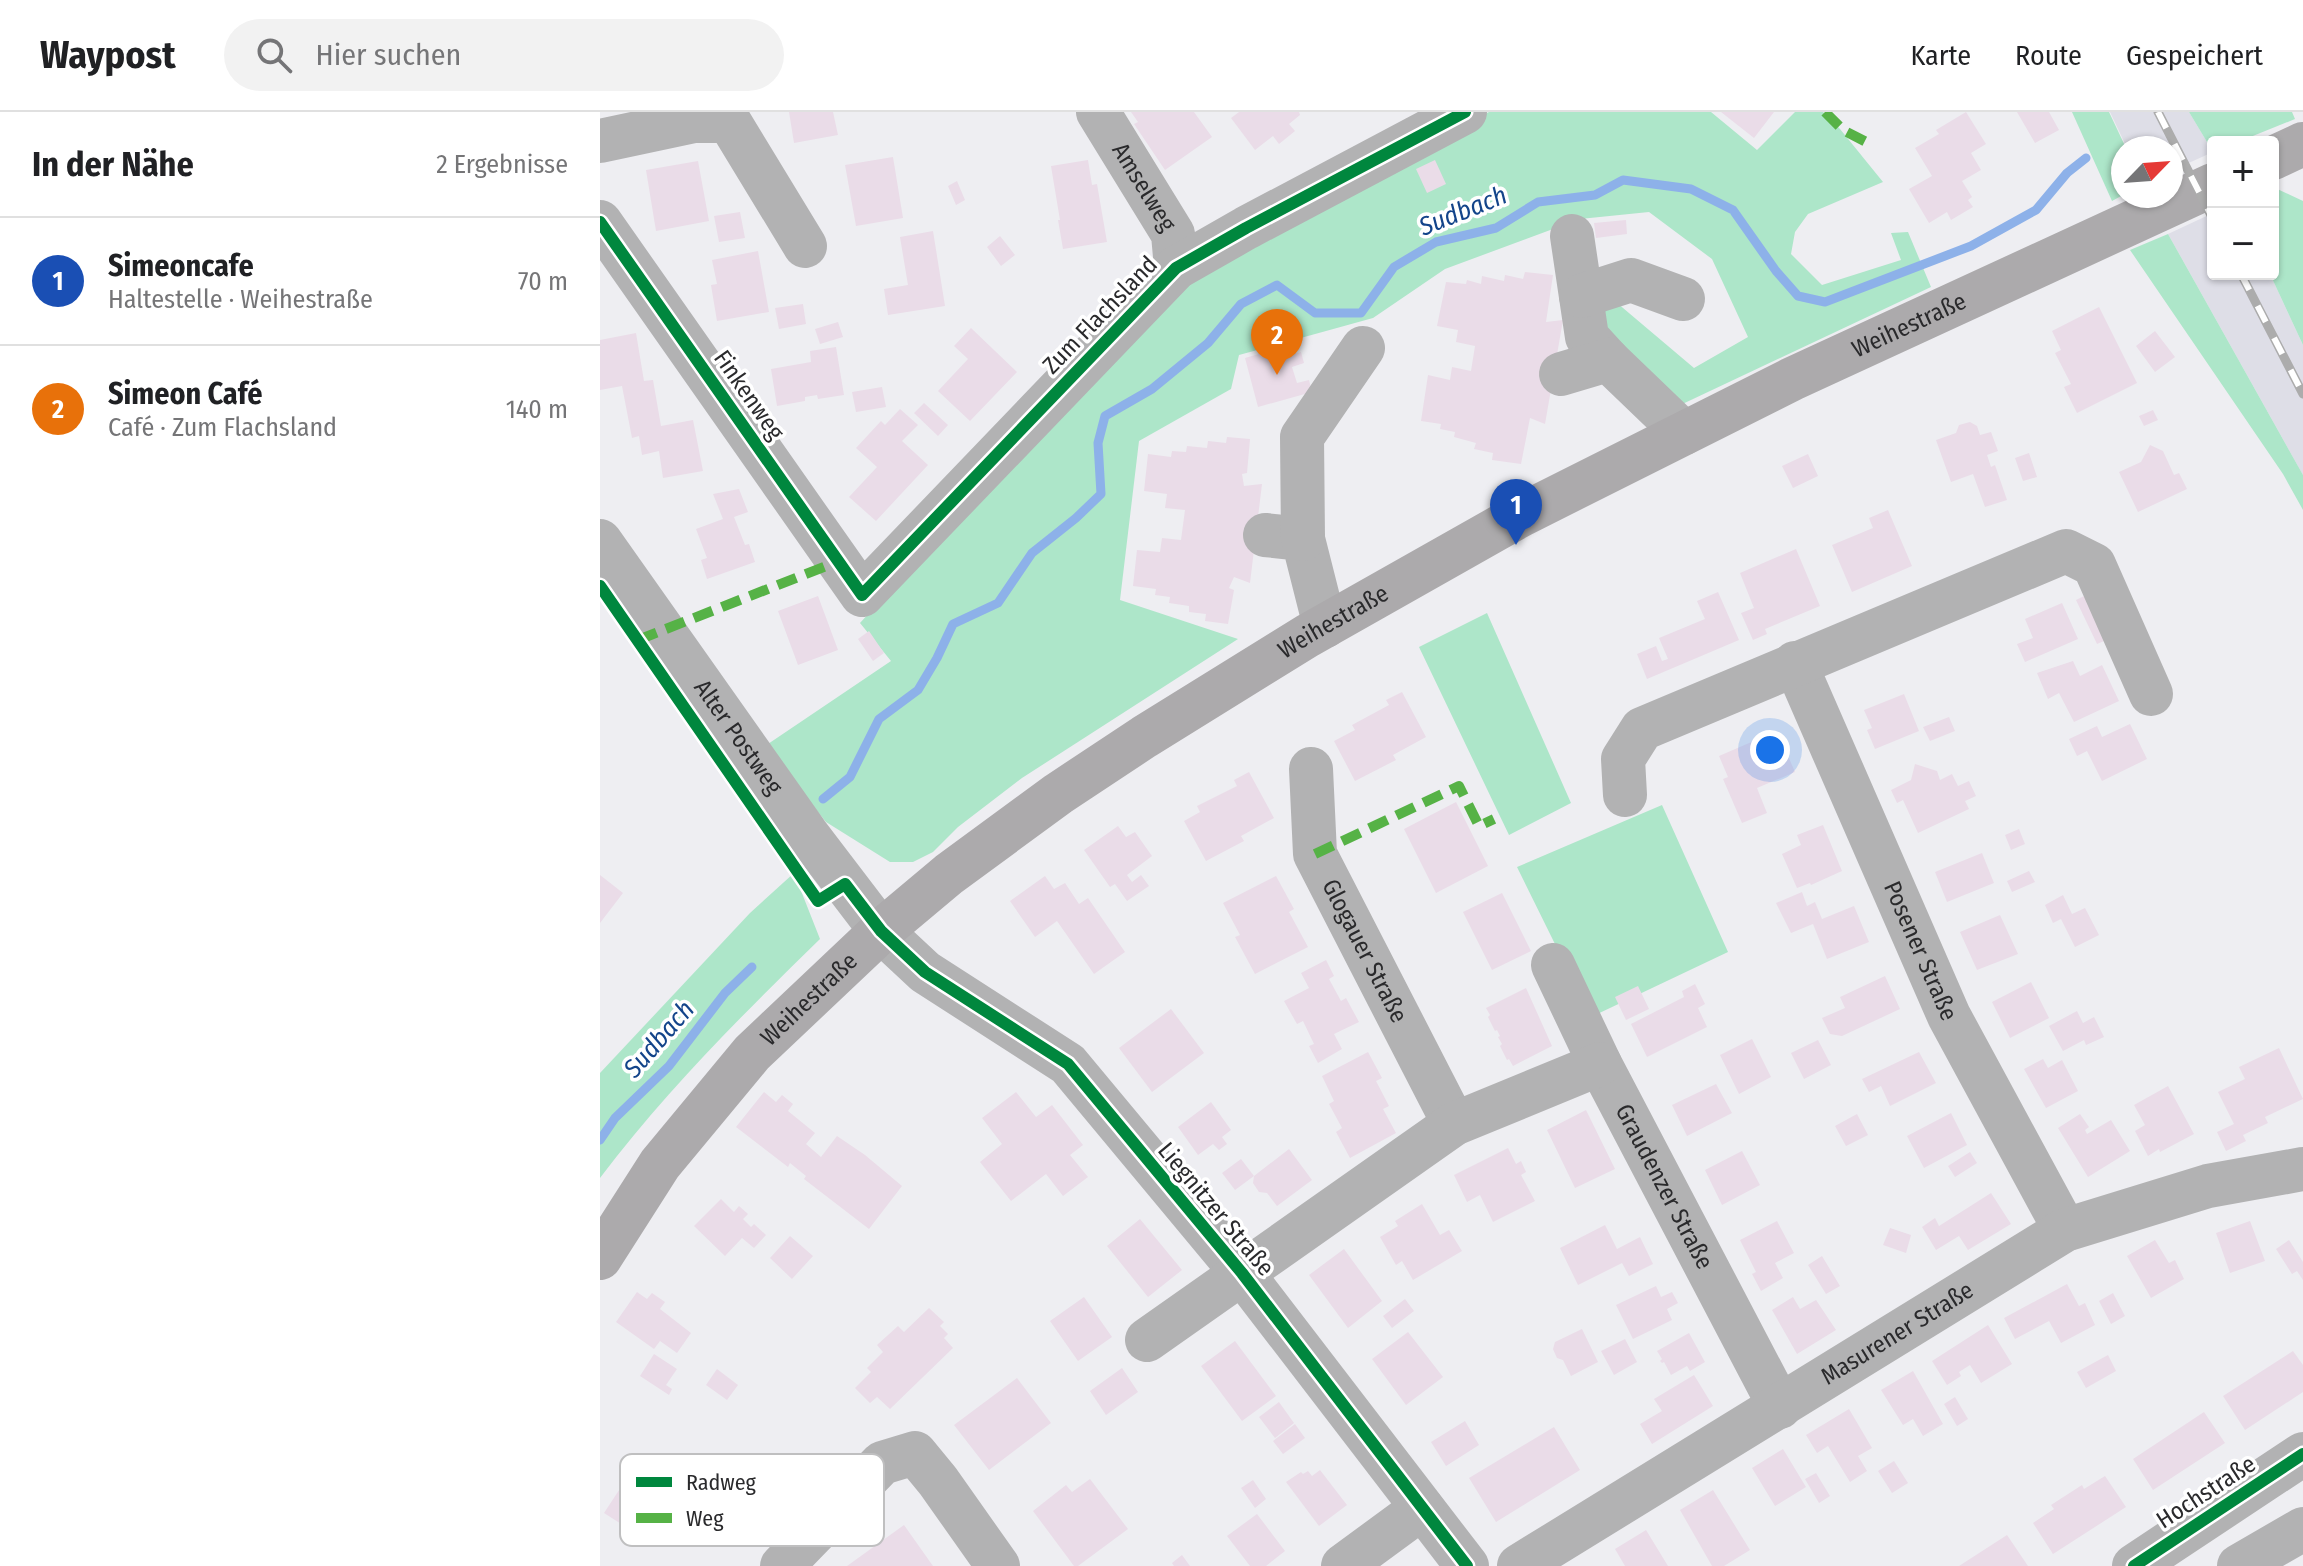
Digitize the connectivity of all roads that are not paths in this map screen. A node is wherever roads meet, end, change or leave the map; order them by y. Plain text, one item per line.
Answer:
1 (1098, 112) edge
2 (1465, 112) edge
3 (600, 141) edge
4 (2303, 144) edge
5 (2279, 155) edge
6 (2207, 188) edge
7 (600, 222) edge
8 (1572, 236) dead end
9 (805, 246) dead end
10 (1176, 268) junction
11 (1581, 296) junction
12 (1683, 299) dead end
13 (1363, 348) dead end
14 (1608, 360) junction
15 (1561, 374) dead end
16 (1684, 433) junction
17 (600, 541) edge
18 (862, 595) joint
19 (1325, 626) junction
20 (1795, 663) junction
21 (2151, 694) dead end
22 (1311, 769) dead end
23 (1625, 795) dead end
24 (881, 931) junction
25 (1553, 965) dead end
26 (1600, 1064) junction
27 (1454, 1124) junction
28 (2303, 1169) edge
29 (2065, 1230) junction
30 (600, 1258) edge
31 (1242, 1273) junction
32 (1147, 1340) dead end
33 (1780, 1407) junction
34 (2303, 1454) edge
35 (884, 1462) edge
36 (1422, 1508) junction
37 (2303, 1529) edge
38 (801, 1546) edge
39 (782, 1566) edge
40 (998, 1566) edge
41 (1343, 1566) edge
42 (1467, 1566) edge
43 (1519, 1566) edge
44 (2134, 1566) edge
45 (2239, 1566) edge

1 - 10 street, Amselweg
2 - 10 street, Zum Flachsland
3 - 9 street
4 - 5 main road
6 - 16 main road, Weihestraße
7 - 18 street, Finkenweg
8 - 11 street
10 - 18 street, Zum Flachsland
11 - 12 street
11 - 14 street
13 - 19 street
14 - 15 street
14 - 16 street
16 - 19 main road, Weihestraße
17 - 24 street, Alter Postweg
19 - 24 main road, Weihestraße
20 - 21 street
20 - 23 street
20 - 29 street, Posener Straße
22 - 27 street, Glogauer Straße
24 - 30 main road, Weihestraße
24 - 31 street, Liegnitzer Straße
25 - 26 street, Graudenzer Straße
26 - 27 street
26 - 33 street, Graudenzer Straße
27 - 31 street
28 - 29 street, Masurener Straße
29 - 33 street, Masurener Straße
31 - 32 street
31 - 36 street, Liegnitzer Straße
33 - 43 street, Masurener Straße
34 - 44 street, Hochstraße
35 - 40 street
36 - 41 street
36 - 42 street, Liegnitzer Straße
37 - 45 street
38 - 39 street

